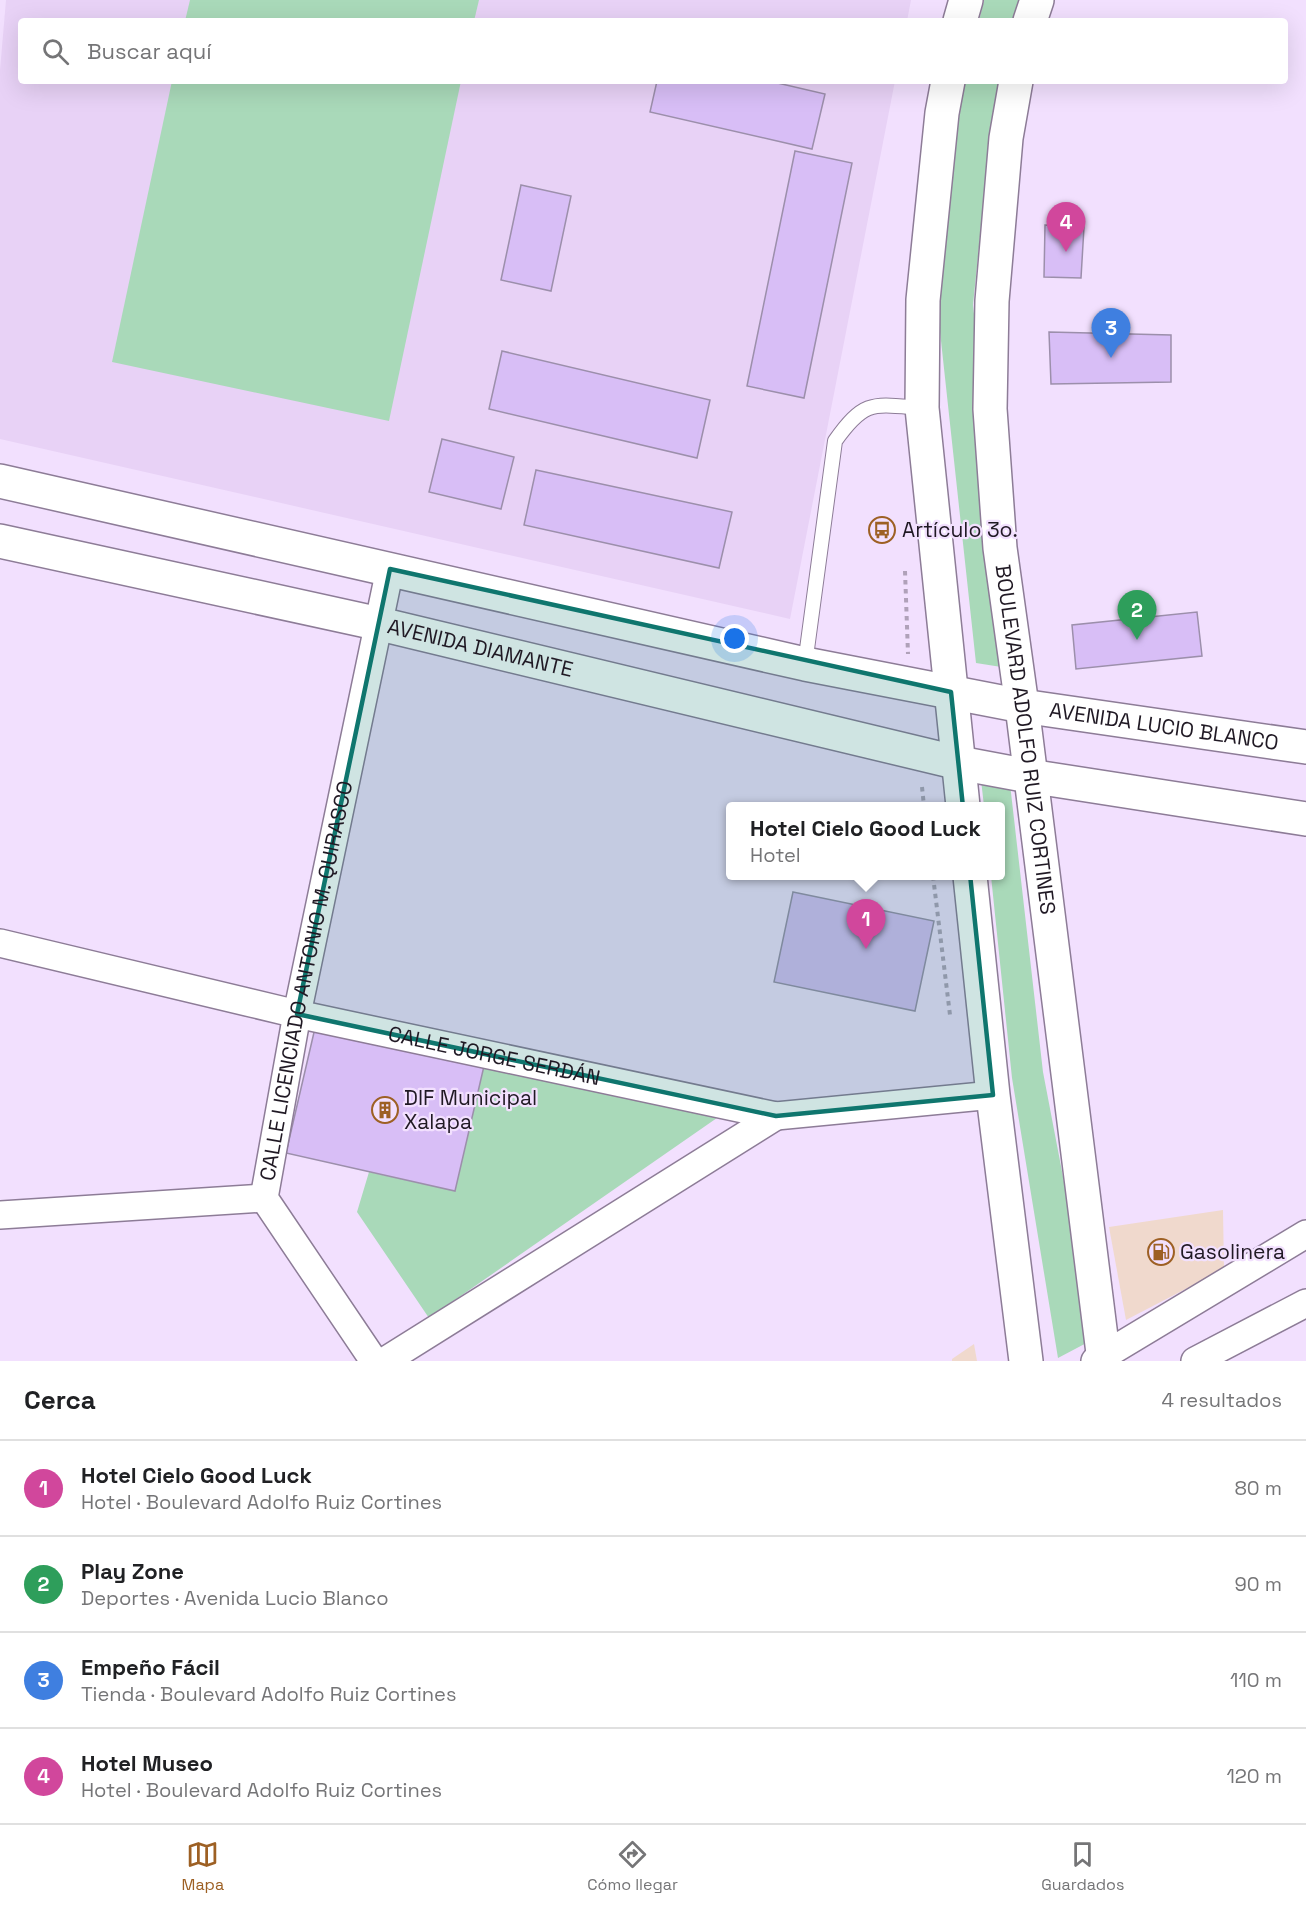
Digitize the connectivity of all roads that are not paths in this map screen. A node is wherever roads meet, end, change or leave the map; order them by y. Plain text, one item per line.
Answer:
1 (966, 0) edge
2 (1037, 0) edge
3 (961, 18) edge
4 (1031, 18) edge
5 (947, 84) edge
6 (1015, 84) edge
7 (922, 408) junction
8 (0, 481) edge
9 (0, 541) edge
10 (390, 569) junction
11 (380, 624) junction
12 (805, 664) junction
13 (951, 693) junction
14 (1022, 706) junction
15 (1306, 747) edge
16 (959, 763) junction
17 (1029, 776) junction
18 (963, 802) edge
19 (1306, 819) edge
20 (970, 880) edge
21 (0, 943) edge
22 (297, 1014) junction
23 (993, 1095) junction
24 (776, 1116) junction
25 (264, 1198) junction
26 (0, 1215) edge
27 (1306, 1234) edge
28 (1306, 1303) edge
29 (1101, 1359) edge
30 (374, 1361) edge
31 (385, 1361) edge
32 (1026, 1361) edge
33 (1195, 1361) edge

1 - 3 main road
2 - 4 main road
5 - 7 main road
6 - 14 main road, BOULEVARD ADOLFO RUIZ CORTINES
7 - 12 lane
7 - 13 main road
8 - 10 main road
9 - 11 main road, AVENIDA DIAMANTE
10 - 11 street, CALLE LICENCIADO ANTONIO M. QUIRASCO
10 - 12 main road
11 - 16 main road, AVENIDA DIAMANTE
11 - 22 street, CALLE LICENCIADO ANTONIO M. QUIRASCO
12 - 13 main road
13 - 14 main road, AVENIDA LUCIO BLANCO
13 - 16 main road
14 - 15 main road, AVENIDA LUCIO BLANCO
14 - 17 main road, BOULEVARD ADOLFO RUIZ CORTINES
16 - 17 main road
16 - 18 main road
17 - 19 main road
17 - 29 main road, BOULEVARD ADOLFO RUIZ CORTINES
20 - 23 main road
21 - 22 street, CALLE JORGE SERDÁN
22 - 24 street, CALLE JORGE SERDÁN
22 - 25 street, CALLE LICENCIADO ANTONIO M. QUIRASCO
23 - 24 street, CALLE JORGE SERDÁN
23 - 32 main road
24 - 31 street
25 - 26 street
25 - 30 street, CALLE LICENCIADO ANTONIO M. QUIRASCO
27 - 29 street
28 - 33 street

